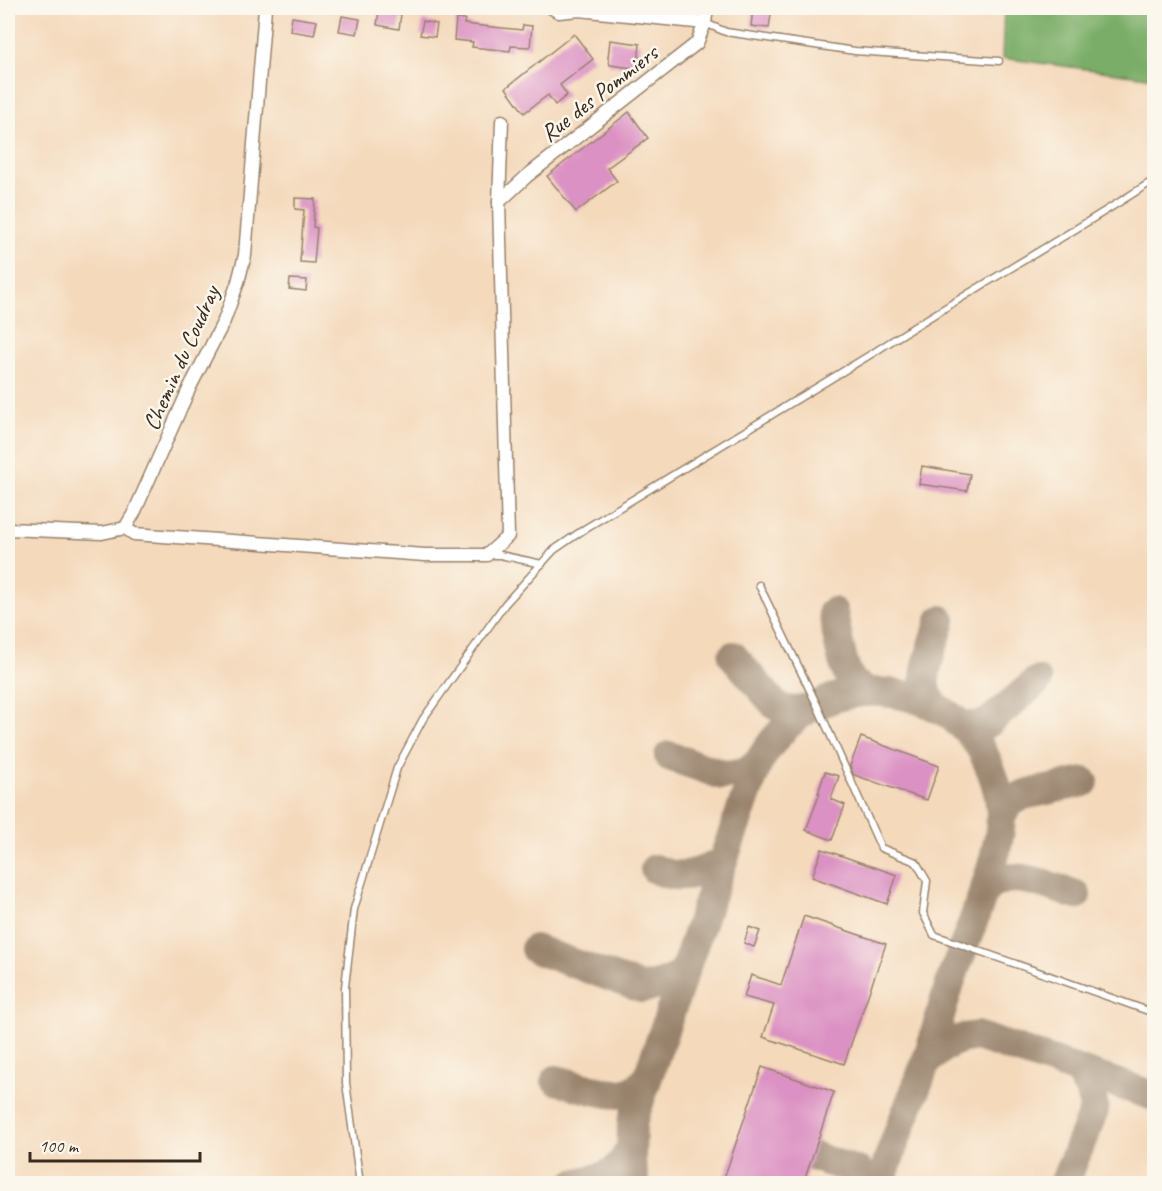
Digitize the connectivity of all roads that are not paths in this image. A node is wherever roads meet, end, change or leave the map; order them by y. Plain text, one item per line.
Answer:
1 (265, 8) edge
2 (552, 8) edge
3 (706, 8) edge
4 (705, 23) junction
5 (999, 61) dead end
6 (502, 121) dead end
7 (1155, 180) edge
8 (499, 202) junction
9 (125, 528) junction
10 (8, 529) edge
11 (487, 555) junction
12 (542, 564) junction
13 (759, 585) dead end
14 (1155, 1013) edge
15 (360, 1184) edge

1 - 9 street, Chemin du Coudray
2 - 4 street
3 - 4 street, Rue des Pommiers
4 - 5 lane
4 - 8 street, Rue des Pommiers
6 - 8 street
7 - 12 lane
8 - 11 street
9 - 10 street
9 - 11 street
11 - 12 lane
12 - 15 lane
13 - 14 lane

